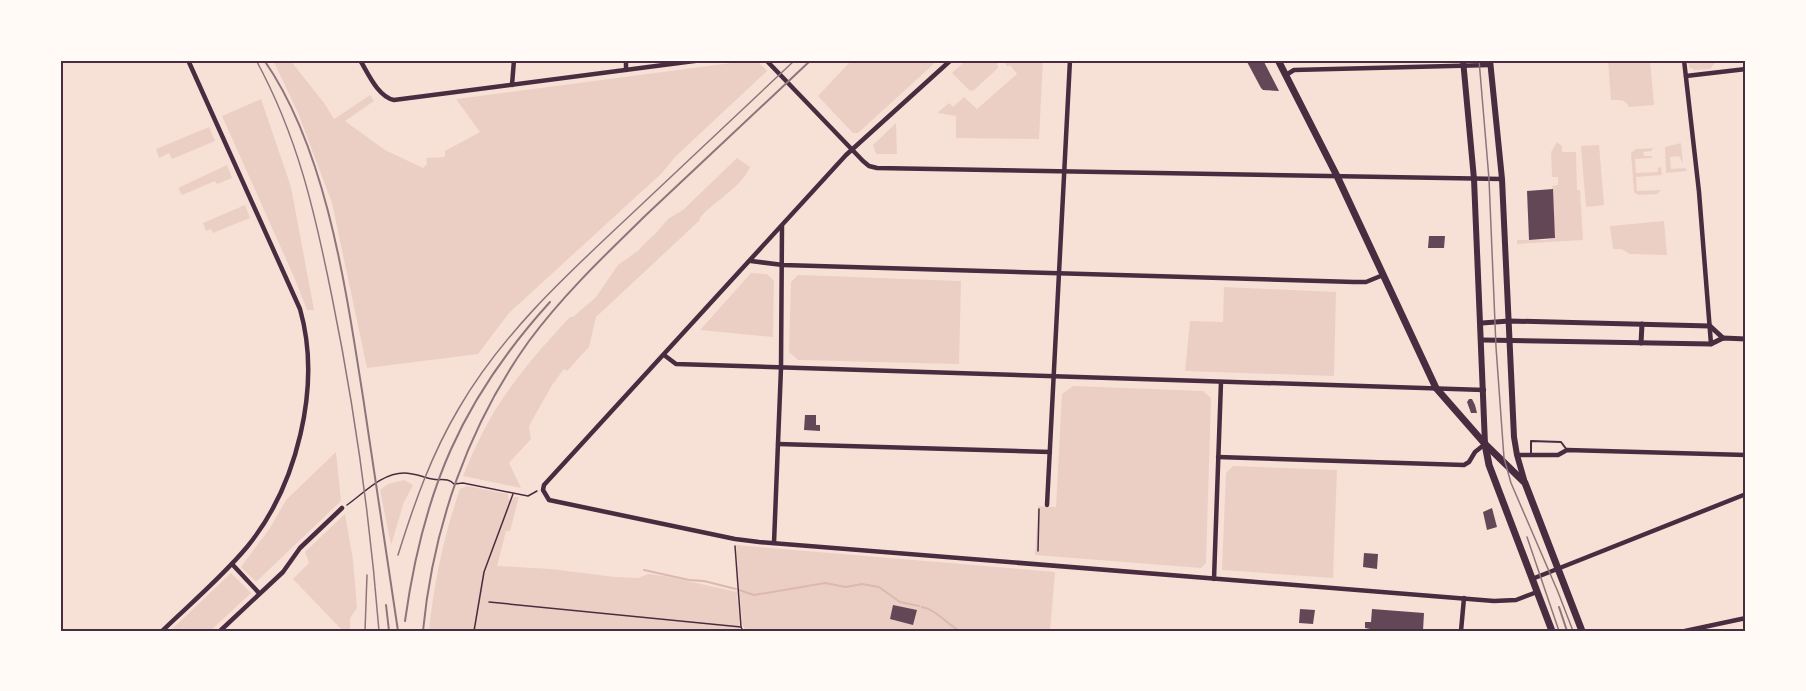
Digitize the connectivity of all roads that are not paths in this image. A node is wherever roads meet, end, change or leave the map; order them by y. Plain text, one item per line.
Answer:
1 (188, 60) edge
2 (360, 60) edge
3 (514, 60) edge
4 (626, 60) edge
5 (702, 60) edge
6 (766, 60) edge
7 (951, 60) edge
8 (1070, 60) edge
9 (1278, 60) edge
10 (1684, 60) edge
11 (1490, 62) edge
12 (1463, 63) edge
13 (1746, 69) edge
14 (626, 70) junction
15 (1286, 75) junction
16 (1686, 76) junction
17 (512, 85) junction
18 (852, 150) junction
19 (1065, 172) junction
20 (1336, 176) junction
21 (1474, 179) junction
22 (1502, 179) junction
23 (782, 226) junction
24 (751, 261) junction
25 (783, 265) junction
26 (1059, 274) junction
27 (1383, 275) junction
28 (1509, 321) junction
29 (1482, 323) junction
30 (1642, 324) junction
31 (1710, 326) junction
32 (1723, 338) junction
33 (1746, 339) edge
34 (1483, 340) junction
35 (1510, 340) junction
36 (1641, 343) junction
37 (1711, 344) junction
38 (664, 355) junction
39 (781, 368) junction
40 (1054, 376) junction
41 (1221, 382) junction
42 (1436, 388) junction
43 (1484, 390) junction
44 (778, 444) junction
45 (1485, 444) junction
46 (1567, 450) junction
47 (1050, 452) junction
48 (1531, 454) junction
49 (1517, 455) junction
50 (1746, 455) edge
51 (1218, 457) junction
52 (1526, 483) junction
53 (1746, 494) edge
54 (1047, 505) dead end
55 (342, 508) road end
56 (774, 543) junction
57 (232, 564) junction
58 (1558, 569) junction
59 (1214, 579) junction
60 (1532, 579) junction
61 (1537, 592) junction
62 (259, 593) junction
63 (1464, 598) junction
64 (1746, 618) edge
65 (162, 631) edge
66 (220, 631) edge
67 (1461, 631) edge
68 (1552, 631) edge
69 (1582, 631) edge
70 (1685, 631) edge

1 - 57 street
2 - 17 street
3 - 17 street
4 - 14 street
5 - 14 street
6 - 18 street
7 - 18 street
8 - 19 street
9 - 15 main road
10 - 16 street
11 - 12 street
11 - 22 main road
12 - 15 street
12 - 21 main road
13 - 16 street
14 - 17 street
15 - 20 main road
16 - 31 street
18 - 19 street
18 - 23 street
19 - 20 street
19 - 26 street
20 - 21 street
20 - 27 main road
21 - 22 street
21 - 29 main road
22 - 28 main road
23 - 24 street
23 - 25 street
24 - 25 street
24 - 38 street
25 - 26 street
25 - 39 street
26 - 27 street
26 - 40 street
27 - 42 main road
28 - 29 street
28 - 30 street
28 - 35 main road
29 - 34 main road
30 - 31 street
30 - 36 street
31 - 32 street
31 - 37 street
32 - 33 street
32 - 37 street
34 - 35 street
34 - 43 main road
35 - 36 street
35 - 49 main road
36 - 37 street
38 - 39 street
38 - 56 street
39 - 40 street
39 - 44 street
40 - 41 street
40 - 47 street
41 - 42 street
41 - 51 street
42 - 43 street
42 - 45 main road
43 - 45 main road
44 - 47 street
44 - 56 street
45 - 51 street
45 - 52 main road
45 - 60 main road
46 - 48 street
46 - 48 lane
46 - 50 street
47 - 54 street
48 - 49 street
49 - 52 main road
51 - 59 street
52 - 58 main road
53 - 58 street
55 - 62 street
56 - 59 street
57 - 62 street
57 - 65 street
58 - 60 street
58 - 69 main road
59 - 63 street
60 - 61 main road
61 - 63 street
61 - 68 main road
62 - 66 street
63 - 67 street
64 - 70 street

